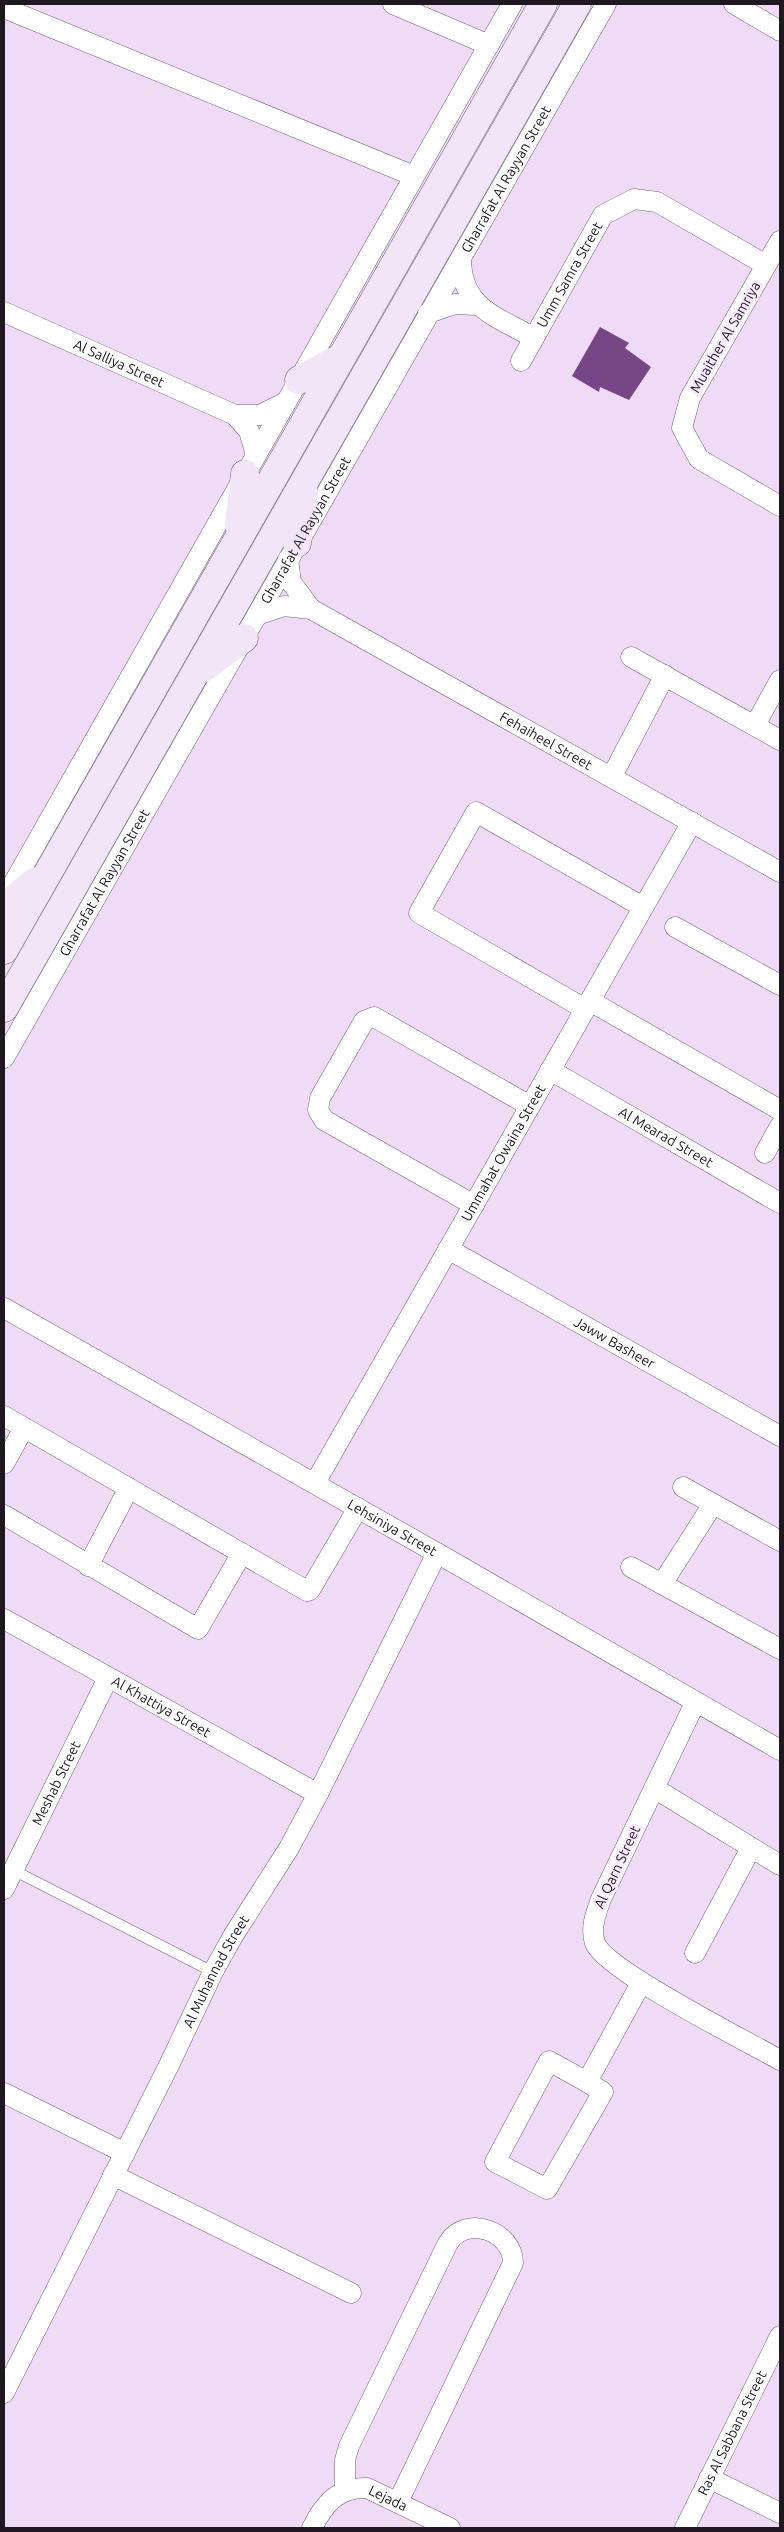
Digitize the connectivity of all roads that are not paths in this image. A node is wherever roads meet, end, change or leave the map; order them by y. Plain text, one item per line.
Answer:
1 (392, 4) edge
2 (512, 4) edge
3 (543, 4) edge
4 (577, 4) edge
5 (597, 4) edge
6 (606, 4) edge
7 (737, 4) edge
8 (4, 8) edge
9 (780, 31) edge
10 (560, 34) junction
11 (489, 46) junction
12 (414, 176) junction
13 (780, 241) edge
14 (461, 258) junction
15 (766, 265) junction
16 (477, 305) junction
17 (4, 312) edge
18 (428, 313) junction
19 (534, 338) junction
20 (340, 358) junction
21 (521, 361) dead end
22 (293, 391) junction
23 (235, 414) junction
24 (250, 465) junction
25 (305, 479) junction
26 (780, 506) edge
27 (237, 539) junction
28 (293, 551) junction
29 (311, 609) junction
30 (251, 626) junction
31 (631, 657) dead end
32 (193, 676) junction
33 (665, 676) junction
34 (780, 680) edge
35 (755, 725) junction
36 (780, 740) edge
37 (612, 776) junction
38 (692, 822) junction
39 (49, 870) junction
40 (780, 872) edge
41 (4, 900) edge
42 (4, 907) edge
43 (643, 907) junction
44 (676, 926) dead end
45 (4, 950) edge
46 (780, 985) edge
47 (587, 1005) junction
48 (4, 1008) edge
49 (4, 1058) edge
50 (550, 1070) junction
51 (530, 1106) junction
52 (780, 1110) edge
53 (780, 1126) edge
54 (765, 1152) dead end
55 (780, 1204) edge
56 (474, 1205) junction
57 (448, 1249) junction
58 (4, 1308) edge
59 (4, 1416) edge
60 (24, 1428) junction
61 (780, 1436) edge
62 (4, 1464) edge
63 (315, 1483) junction
64 (683, 1487) dead end
65 (129, 1488) junction
66 (713, 1504) junction
67 (358, 1508) junction
68 (4, 1515) edge
69 (780, 1541) edge
70 (242, 1552) junction
71 (437, 1553) junction
72 (88, 1566) junction
73 (631, 1567) dead end
74 (662, 1584) junction
75 (4, 1619) edge
76 (780, 1649) edge
77 (108, 1678) junction
78 (695, 1703) junction
79 (780, 1750) edge
80 (654, 1788) junction
81 (318, 1794) junction
82 (751, 1848) junction
83 (780, 1865) edge
84 (13, 1870) junction
85 (4, 1889) edge
86 (695, 1953) dead end
87 (213, 1972) junction
88 (641, 1983) junction
89 (780, 2060) edge
90 (587, 2082) junction
91 (4, 2093) edge
92 (125, 2153) junction
93 (113, 2176) junction
94 (351, 2293) dead end
95 (780, 2336) edge
96 (4, 2393) edge
97 (710, 2478) junction
98 (345, 2490) junction
99 (398, 2502) junction
100 (780, 2513) edge
101 (421, 2522) edge
102 (312, 2528) edge
103 (450, 2528) edge
104 (685, 2528) edge

1 - 11 street
2 - 11 street
3 - 20 main road
4 - 10 main road, Gharrafat Al Rayyan Street
5 - 10 main road
6 - 14 street, Gharrafat Al Rayyan Street
7 - 9 street
8 - 12 street
10 - 25 main road, Gharrafat Al Rayyan Street
11 - 12 street
12 - 22 street
13 - 15 street, Muaither Al Samriya
14 - 16 street, Umm Samra Street
14 - 18 street, Gharrafat Al Rayyan Street
15 - 19 street, Umm Samra Street
15 - 26 street, Muaither Al Samriya
16 - 18 street, Umm Samra Street
16 - 19 street, Umm Samra Street
17 - 23 street, Al Salliya Street
18 - 28 street, Gharrafat Al Rayyan Street
19 - 21 street, Umm Samra Street
20 - 22 main road
20 - 27 main road
22 - 23 street, Al Salliya Street
22 - 24 street
23 - 24 street, Al Salliya Street
24 - 27 main road
24 - 41 street
25 - 28 main road
25 - 32 main road, Gharrafat Al Rayyan Street
27 - 39 main road
28 - 29 street, Fehaiheel Street
28 - 30 street, Gharrafat Al Rayyan Street
29 - 30 street, Fehaiheel Street
29 - 37 street, Fehaiheel Street
30 - 32 main road
30 - 49 street, Gharrafat Al Rayyan Street
31 - 33 street
32 - 48 main road, Gharrafat Al Rayyan Street
33 - 35 street
33 - 37 street
34 - 35 street
35 - 36 street
37 - 38 street, Fehaiheel Street
38 - 40 street, Fehaiheel Street
38 - 43 street, Ummahat Owaina Street
39 - 42 main road
39 - 45 main road
43 - 47 street, Ummahat Owaina Street
43 - 47 street
44 - 46 street
47 - 50 street, Ummahat Owaina Street
47 - 52 street
50 - 51 street, Ummahat Owaina Street
50 - 55 street, Al Mearad Street
51 - 56 street, Ummahat Owaina Street
51 - 56 street
53 - 54 street
56 - 57 street, Ummahat Owaina Street
57 - 61 street, Jaww Basheer
57 - 63 street, Ummahat Owaina Street
58 - 63 street, Lehsiniya Street
59 - 60 street
60 - 62 street
60 - 65 street
63 - 67 street, Lehsiniya Street
64 - 66 street
65 - 70 street
65 - 72 street
66 - 69 street
66 - 74 street
67 - 70 street
67 - 71 street, Lehsiniya Street
68 - 72 street
70 - 72 street
71 - 78 street, Lehsiniya Street
71 - 81 street, Al Muhannad Street
73 - 74 street
74 - 76 street
75 - 77 street, Al Khattiya Street
77 - 81 street, Al Khattiya Street
77 - 84 street, Meshab Street
78 - 79 street, Lehsiniya Street
78 - 80 street, Al Qarn Street
80 - 82 street
80 - 88 street, Al Qarn Street
81 - 87 street, Al Muhannad Street
82 - 83 street
82 - 86 street
84 - 85 street, Meshab Street
84 - 87 lane
87 - 92 street, Al Muhannad Street
88 - 89 street, Al Qarn Street
88 - 90 street
90 - 90 street
91 - 92 street
92 - 93 street, Al Muhannad Street
93 - 94 street
93 - 96 street, Al Muhannad Street
95 - 97 street, Ras Al Sabbana Street
97 - 100 street
97 - 104 street, Ras Al Sabbana Street
98 - 99 street, Lejada
98 - 99 street
98 - 102 street
99 - 101 street, Lejada
101 - 103 street, Lejada

